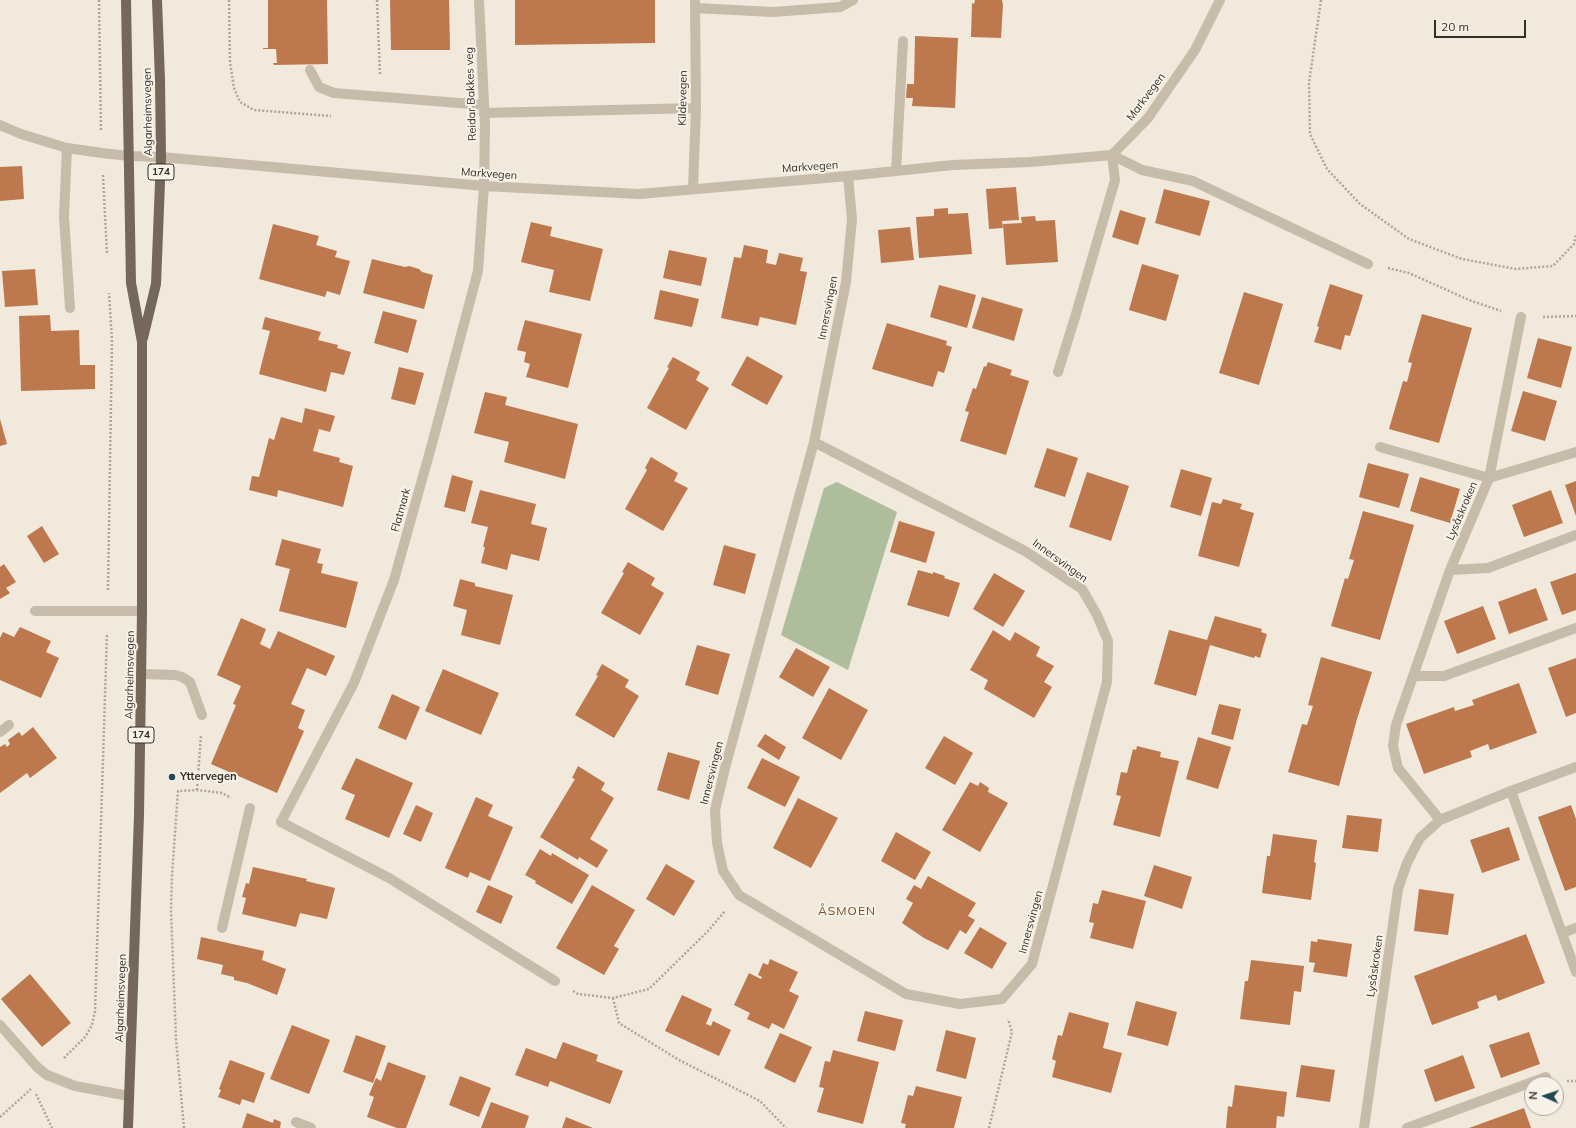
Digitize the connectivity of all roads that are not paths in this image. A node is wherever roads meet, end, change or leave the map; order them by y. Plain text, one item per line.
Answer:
1 (126, 0) edge
2 (157, 0) edge
3 (479, 0) edge
4 (853, 0) edge
5 (1220, 0) edge
6 (695, 4) edge
7 (903, 41) dead end
8 (310, 70) dead end
9 (696, 108) junction
10 (484, 109) junction
11 (0, 125) edge
12 (67, 148) junction
13 (1112, 154) junction
14 (129, 156) junction
15 (161, 157) junction
16 (896, 171) junction
17 (848, 176) junction
18 (484, 186) junction
19 (693, 188) junction
20 (1368, 264) road end
21 (70, 308) dead end
22 (1521, 317) road end
23 (142, 342) junction
24 (1058, 372) dead end
25 (814, 442) junction
26 (1380, 447) dead end
27 (1576, 452) edge
28 (1489, 478) junction
29 (1576, 536) edge
30 (1450, 570) junction
31 (35, 610) dead end
32 (142, 611) junction
33 (1576, 628) edge
34 (142, 674) junction
35 (1414, 676) junction
36 (202, 715) road end
37 (9, 725) dead end
38 (0, 732) edge
39 (1576, 767) edge
40 (1511, 790) junction
41 (250, 808) dead end
42 (1440, 820) junction
43 (222, 928) dead end
44 (1576, 928) edge
45 (1562, 933) junction
46 (1576, 972) edge
47 (555, 981) road end
48 (0, 1025) edge
49 (1524, 1085) edge
50 (129, 1096) junction
51 (296, 1122) dead end
52 (128, 1128) edge
53 (311, 1128) edge
54 (1364, 1128) edge
55 (1407, 1128) edge

1 - 14 main road, Algarheimsvegen / 174
2 - 15 main road, Algarheimsvegen / 174
3 - 10 street, Reidar Bakkes veg
4 - 6 street, Kildevegen
5 - 13 street, Markvegen
6 - 9 street, Kildevegen
7 - 16 street
8 - 10 street
9 - 10 street
9 - 19 street, Kildevegen
10 - 18 street, Reidar Bakkes veg
11 - 12 street, Markvegen
12 - 14 street, Markvegen
12 - 21 street
13 - 16 street, Markvegen
13 - 20 street
13 - 24 street
14 - 15 street, Markvegen
14 - 23 main road, Algarheimsvegen / 174
15 - 18 street, Markvegen
15 - 23 main road, Algarheimsvegen / 174
16 - 17 street, Markvegen
17 - 19 street, Markvegen
17 - 25 street, Innersvingen
18 - 19 street, Markvegen
18 - 47 street, Flatmark
22 - 28 street
23 - 32 main road, Algarheimsvegen / 174
25 - 25 street, Innersvingen
26 - 28 street
27 - 28 street, Lysåskroken
28 - 30 street, Lysåskroken
29 - 30 street
30 - 35 street, Lysåskroken
31 - 32 street
32 - 34 main road, Algarheimsvegen / 174
33 - 35 street
34 - 36 street
34 - 50 main road, Algarheimsvegen / 174
35 - 42 street, Lysåskroken
37 - 38 street
39 - 40 street, Lysåskroken
40 - 42 street, Lysåskroken
40 - 45 street
41 - 43 street
42 - 54 street, Lysåskroken
44 - 45 street
45 - 46 street
48 - 50 street
49 - 55 street
50 - 52 main road, Algarheimsvegen / 174
51 - 53 street

